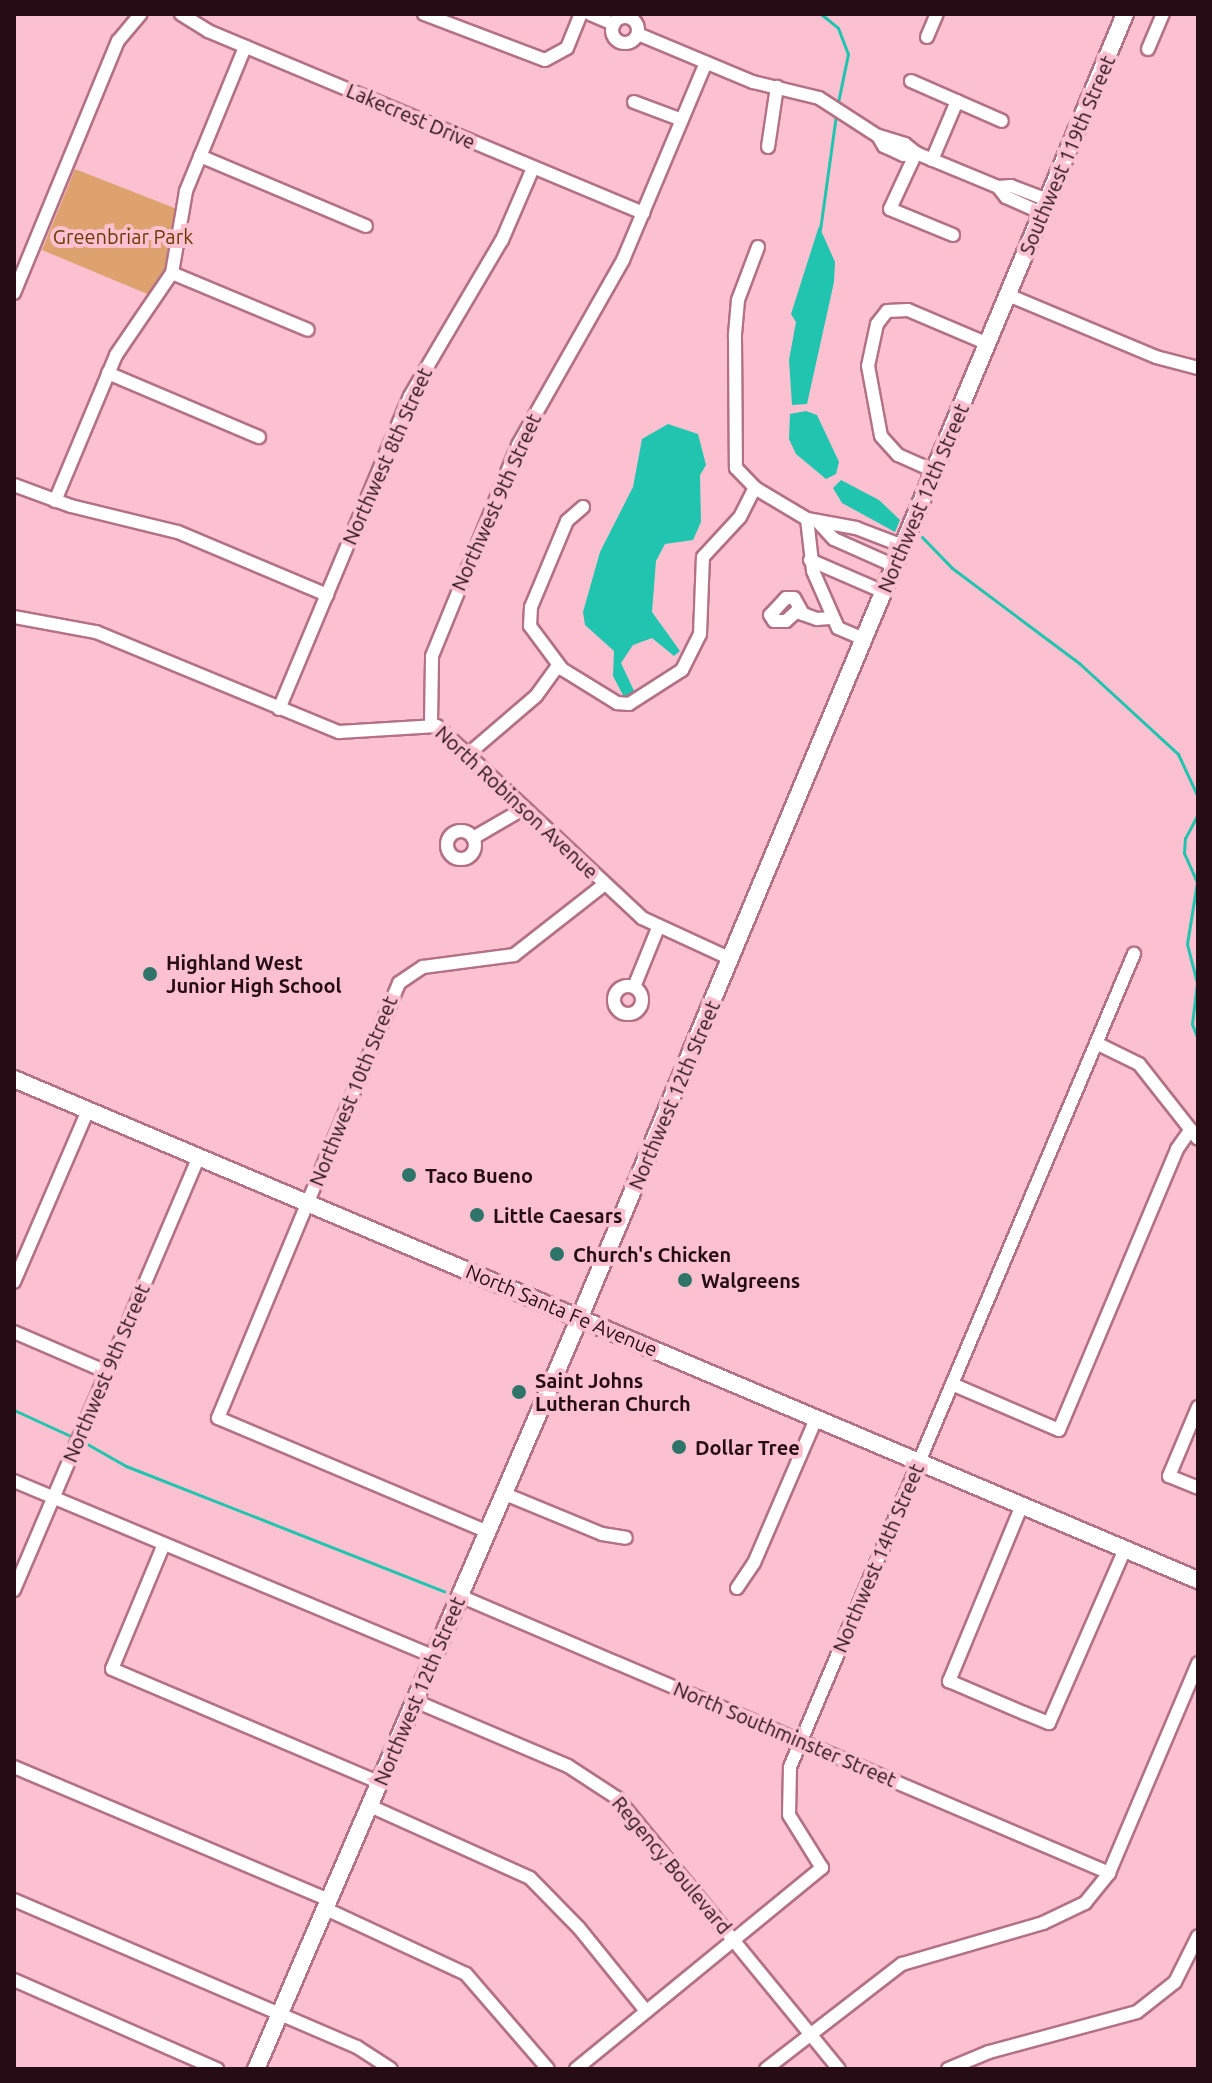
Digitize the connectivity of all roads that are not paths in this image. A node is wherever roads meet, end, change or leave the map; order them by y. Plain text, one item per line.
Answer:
1 (139, 14) edge
2 (181, 14) edge
3 (424, 14) edge
4 (581, 14) edge
5 (590, 14) edge
6 (937, 14) edge
7 (1125, 14) edge
8 (1163, 14) edge
9 (927, 37) dead end
10 (245, 47) junction
11 (1148, 49) dead end
12 (706, 63) junction
13 (911, 81) dead end
14 (777, 87) junction
15 (957, 101) junction
16 (634, 102) dead end
17 (682, 120) junction
18 (1002, 121) dead end
19 (768, 147) dead end
20 (916, 153) junction
21 (200, 156) junction
22 (932, 160) junction
23 (533, 168) junction
24 (1045, 206) junction
25 (643, 213) junction
26 (366, 226) dead end
27 (953, 235) dead end
28 (758, 247) dead end
29 (172, 273) junction
30 (14, 293) edge
31 (1008, 295) junction
32 (308, 330) dead end
33 (988, 344) junction
34 (1198, 368) edge
35 (108, 373) junction
36 (259, 437) dead end
37 (936, 468) junction
38 (14, 485) edge
39 (755, 488) junction
40 (55, 501) junction
41 (583, 507) dead end
42 (812, 520) junction
43 (903, 546) junction
44 (810, 560) junction
45 (895, 566) junction
46 (884, 592) junction
47 (327, 595) junction
48 (803, 614) dead end
49 (14, 617) edge
50 (833, 618) junction
51 (864, 639) junction
52 (558, 666) junction
53 (279, 709) junction
54 (431, 723) junction
55 (466, 756) junction
56 (523, 809) junction
57 (473, 838) dead end
58 (605, 884) junction
59 (658, 928) junction
60 (1134, 954) dead end
61 (731, 959) junction
62 (634, 987) dead end
63 (1096, 1043) junction
64 (14, 1079) edge
65 (88, 1110) junction
66 (1194, 1134) edge
67 (199, 1157) junction
68 (308, 1203) junction
69 (14, 1282) edge
70 (580, 1317) junction
71 (14, 1332) edge
72 (107, 1372) junction
73 (952, 1384) junction
74 (1198, 1407) edge
75 (817, 1417) junction
76 (919, 1461) junction
77 (14, 1481) edge
78 (1198, 1488) edge
79 (505, 1494) junction
80 (53, 1497) junction
81 (1022, 1505) junction
82 (488, 1532) junction
83 (626, 1538) dead end
84 (164, 1544) junction
85 (1125, 1549) junction
86 (1198, 1580) edge
87 (737, 1588) dead end
88 (14, 1590) edge
89 (460, 1596) junction
90 (434, 1657) junction
91 (1198, 1663) edge
92 (415, 1701) junction
93 (801, 1741) junction
94 (14, 1767) edge
95 (380, 1783) junction
96 (370, 1806) junction
97 (1109, 1873) junction
98 (14, 1900) edge
99 (328, 1904) junction
100 (1198, 1936) edge
101 (735, 1940) junction
102 (14, 1980) edge
103 (646, 2011) junction
104 (280, 2014) junction
105 (811, 2034) junction
106 (217, 2069) edge
107 (256, 2069) edge
108 (391, 2069) edge
109 (548, 2069) edge
110 (576, 2069) edge
111 (766, 2069) edge
112 (839, 2069) edge
113 (948, 2069) edge

1 - 30 street
2 - 10 street, Lakecrest Drive
3 - 4 street
5 - 12 street
6 - 9 street
7 - 24 main road, Southwest 119th Street
8 - 11 street
10 - 21 street
10 - 23 street, Lakecrest Drive
12 - 14 street
12 - 17 street, Northwest 9th Street
13 - 15 street
14 - 19 street
14 - 20 street
15 - 18 street
15 - 22 street
16 - 17 street
17 - 25 street, Northwest 9th Street
20 - 22 street
20 - 27 street
21 - 26 street
21 - 29 street
22 - 24 street
23 - 25 street, Lakecrest Drive
23 - 47 street, Northwest 8th Street
24 - 31 main road, Southwest 119th Street
25 - 54 street, Northwest 9th Street
28 - 39 street
29 - 32 street
29 - 35 street
31 - 33 main road, Northwest 12th Street
31 - 34 street
33 - 37 main road, Northwest 12th Street
33 - 37 street
35 - 36 street
35 - 40 street
37 - 43 main road, Northwest 12th Street
38 - 40 street
39 - 42 street
39 - 52 street
40 - 47 street
41 - 52 street
42 - 43 street
42 - 44 street
42 - 45 street
43 - 45 main road, Northwest 12th Street
44 - 46 street
44 - 50 street
45 - 46 main road, Northwest 12th Street
46 - 51 main road, Northwest 12th Street
47 - 53 street, Northwest 8th Street
48 - 50 street
49 - 53 street, North Robinson Avenue
50 - 51 street
51 - 61 main road, Northwest 12th Street
52 - 55 street
53 - 54 street, North Robinson Avenue
54 - 55 street, North Robinson Avenue
55 - 56 street, North Robinson Avenue
56 - 57 street
56 - 58 street, North Robinson Avenue
58 - 59 street, North Robinson Avenue
58 - 68 street, Northwest 10th Street
59 - 61 street, North Robinson Avenue
59 - 62 street
60 - 63 street, Northwest 14th Street
61 - 70 main road, Northwest 12th Street
63 - 66 street
63 - 73 street, Northwest 14th Street
64 - 65 main road, North Santa Fe Avenue
65 - 67 main road, North Santa Fe Avenue
65 - 69 street
66 - 73 street
67 - 68 main road, North Santa Fe Avenue
67 - 72 street, Northwest 9th Street
68 - 70 main road, North Santa Fe Avenue
68 - 82 street, Northwest 10th Street
70 - 75 main road, North Santa Fe Avenue
70 - 79 main road, Northwest 12th Street
71 - 72 street
72 - 80 street, Northwest 9th Street
73 - 76 street, Northwest 14th Street
74 - 78 street
75 - 76 main road, North Santa Fe Avenue
75 - 87 street
76 - 81 main road, North Santa Fe Avenue
76 - 93 street, Northwest 14th Street
77 - 80 street
79 - 82 main road, Northwest 12th Street
79 - 83 street
80 - 84 street
80 - 88 street, Northwest 9th Street
81 - 85 main road, North Santa Fe Avenue
81 - 85 street
82 - 89 main road, Northwest 12th Street
84 - 90 street
84 - 95 street
85 - 86 main road, North Santa Fe Avenue
89 - 90 main road, Northwest 12th Street
89 - 93 street, North Southminster Street
90 - 92 main road, Northwest 12th Street
91 - 97 street
92 - 95 main road, Northwest 12th Street
92 - 101 street, Regency Boulevard
93 - 97 street, North Southminster Street
93 - 101 street, Northwest 14th Street
94 - 99 street
95 - 96 main road, Northwest 12th Street
96 - 99 main road, Northwest 12th Street
96 - 103 street
97 - 105 street
98 - 104 street
99 - 104 main road, Northwest 12th Street
99 - 109 street
100 - 113 street
101 - 103 street, Northwest 14th Street
101 - 105 street, Regency Boulevard
102 - 106 street
103 - 110 street, Northwest 14th Street
104 - 107 main road, Northwest 12th Street
104 - 108 street
105 - 111 street
105 - 112 street, Regency Boulevard

